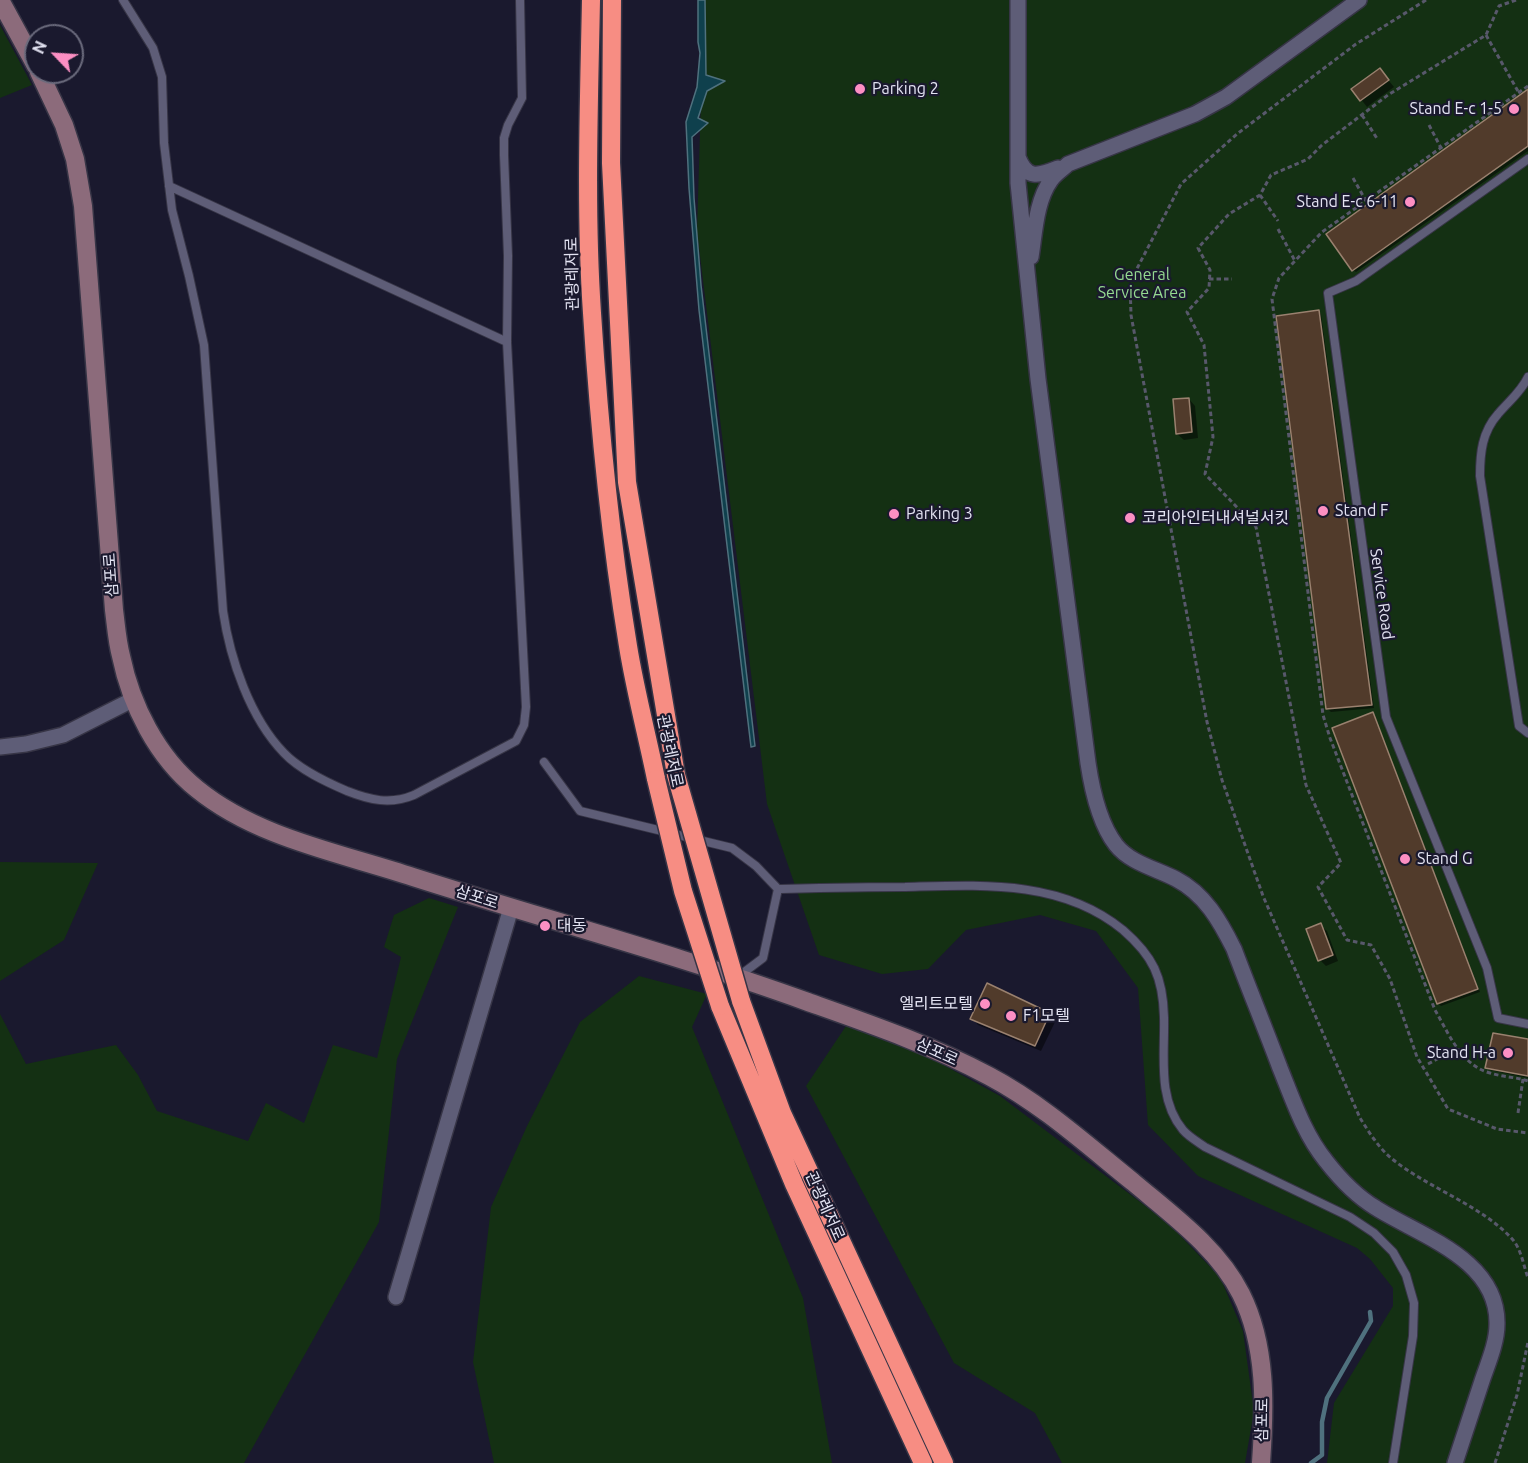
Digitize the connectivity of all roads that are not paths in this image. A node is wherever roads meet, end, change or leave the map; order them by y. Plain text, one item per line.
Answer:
1 (0, 0) edge
2 (123, 0) edge
3 (520, 0) edge
4 (591, 0) edge
5 (612, 0) edge
6 (1018, 0) edge
7 (1359, 0) edge
8 (24, 44) edge
9 (45, 84) edge
10 (1018, 157) junction
11 (1528, 159) edge
12 (1068, 164) junction
13 (169, 186) junction
14 (1029, 287) junction
15 (507, 342) junction
16 (1528, 377) edge
17 (134, 699) junction
18 (1528, 733) edge
19 (0, 747) edge
20 (544, 762) dead end
21 (778, 889) junction
22 (511, 908) junction
23 (738, 977) junction
24 (1528, 1024) edge
25 (396, 1297) dead end
26 (923, 1463) edge
27 (944, 1463) edge
28 (1260, 1463) edge
29 (1393, 1463) edge
30 (1455, 1463) edge

1 - 8 street
2 - 13 lane
3 - 15 lane
4 - 26 highway, 관광레저로, bridge
5 - 27 highway, 관광레저로, bridge
6 - 10 street
7 - 12 street
9 - 17 street, 삼포로
10 - 12 street
10 - 14 street
11 - 24 lane, Service Road
12 - 14 street
13 - 15 lane
13 - 15 lane
14 - 30 street
16 - 18 lane
17 - 19 street
17 - 22 street, 삼포로
20 - 21 lane
21 - 23 lane
21 - 29 lane
22 - 23 street, 삼포로
22 - 25 street
23 - 28 street, 삼포로

